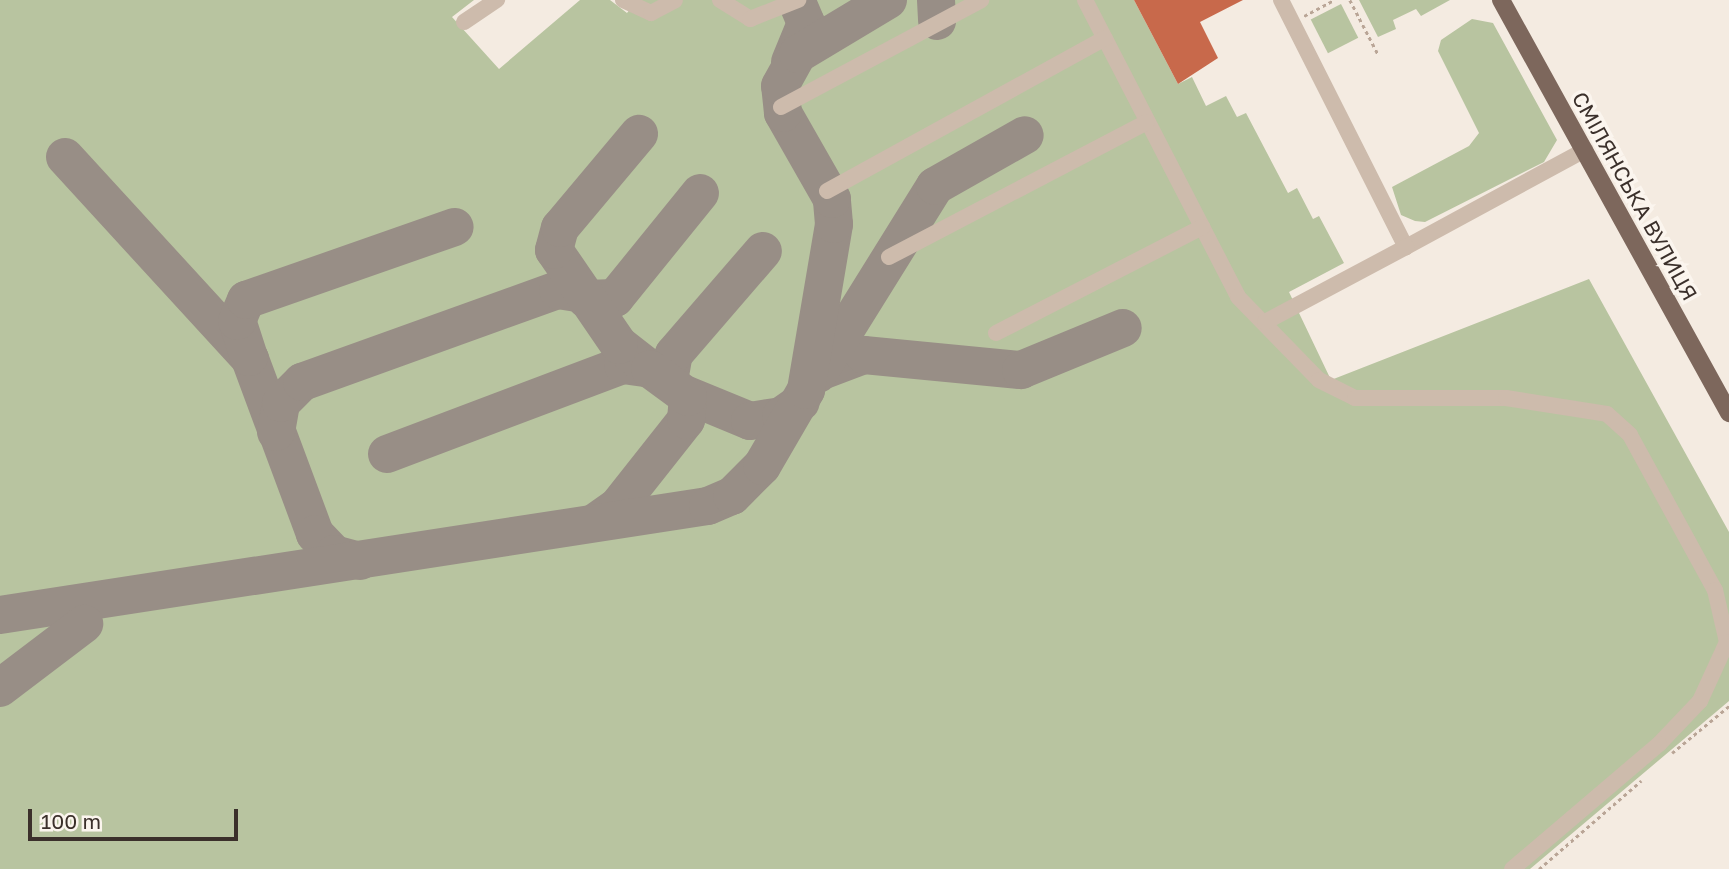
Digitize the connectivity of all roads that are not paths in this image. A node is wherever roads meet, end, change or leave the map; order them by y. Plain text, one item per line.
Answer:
1 (497, 0) edge
2 (623, 0) edge
3 (675, 0) edge
4 (720, 0) edge
5 (798, 0) edge
6 (981, 0) edge
7 (1085, 0) edge
8 (1281, 0) edge
9 (1501, 0) edge
10 (464, 22) dead end
11 (1105, 38) junction
12 (781, 107) dead end
13 (1147, 122) junction
14 (1585, 150) junction
15 (827, 191) dead end
16 (1202, 227) junction
17 (1406, 247) junction
18 (889, 257) dead end
19 (1265, 321) junction
20 (996, 332) dead end
21 (1729, 413) edge
22 (1512, 869) edge

1 - 10 lane
2 - 3 lane
4 - 5 lane
6 - 12 lane
7 - 11 lane
8 - 17 lane
9 - 14 main road, СМІЛЯНСЬКА ВУЛИЦЯ
11 - 13 lane
11 - 15 lane
13 - 16 lane
13 - 18 lane
14 - 17 lane
14 - 21 main road, СМІЛЯНСЬКА ВУЛИЦЯ
16 - 19 lane
16 - 20 lane
17 - 19 lane
19 - 22 lane

